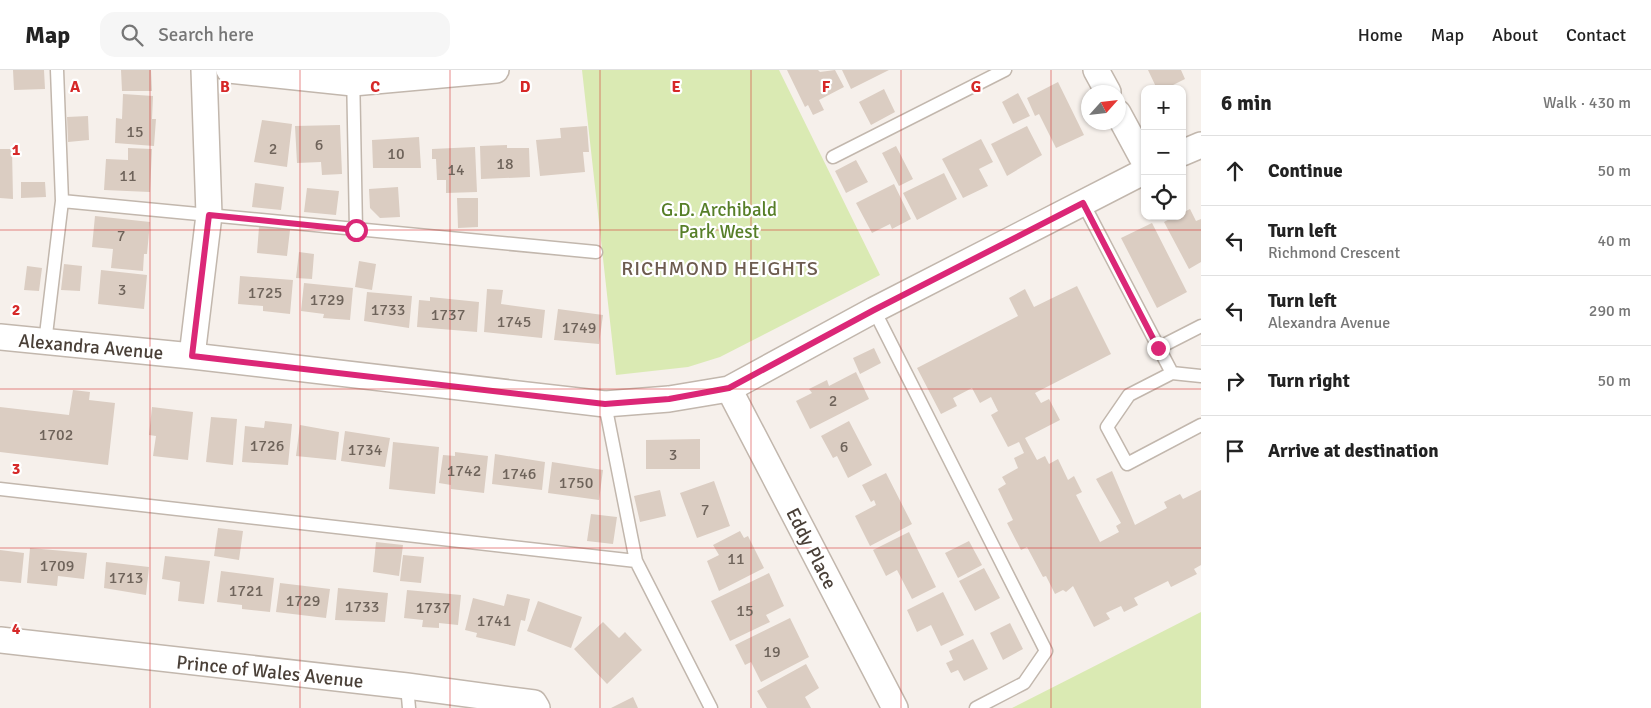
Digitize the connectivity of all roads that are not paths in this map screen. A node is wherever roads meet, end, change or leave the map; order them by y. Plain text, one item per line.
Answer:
1 (57, 70) edge
2 (204, 70) edge
3 (228, 70) edge
4 (496, 70) edge
5 (1006, 70) edge
6 (1096, 70) edge
7 (353, 76) edge
8 (1104, 85) edge
9 (1126, 128) edge
10 (1201, 144) edge
11 (1186, 152) edge
12 (1141, 156) edge
13 (833, 157) dead end
14 (1141, 174) edge
15 (62, 202) junction
16 (1083, 203) junction
17 (209, 215) junction
18 (356, 230) junction
19 (596, 252) dead end
20 (874, 310) junction
21 (1201, 326) edge
22 (0, 337) edge
23 (45, 343) junction
24 (1158, 348) junction
25 (192, 356) junction
26 (1172, 373) junction
27 (1201, 376) edge
28 (729, 388) junction
29 (605, 404) junction
30 (1201, 425) edge
31 (0, 489) edge
32 (636, 560) junction
33 (0, 640) edge
34 (408, 697) edge
35 (537, 708) edge
36 (711, 708) edge
37 (895, 708) edge
38 (976, 708) edge

1 - 15 lane
2 - 17 street
3 - 7 street
4 - 7 street
5 - 13 lane
6 - 8 street
7 - 18 lane
9 - 12 street
10 - 11 street
14 - 16 street, Alexandra Avenue
15 - 17 lane
15 - 23 lane
16 - 20 street, Alexandra Avenue
16 - 24 lane
17 - 18 lane
17 - 25 street
18 - 19 lane
20 - 28 street, Alexandra Avenue
20 - 38 lane
21 - 24 lane
22 - 23 street, Alexandra Avenue
23 - 25 street, Alexandra Avenue
24 - 26 lane
25 - 29 street, Alexandra Avenue
26 - 27 lane
26 - 30 lane
28 - 29 street, Alexandra Avenue
28 - 37 street, Eddy Place
29 - 32 lane
31 - 32 lane
32 - 36 lane
33 - 34 street, Prince of Wales Avenue
34 - 35 street, Prince of Wales Avenue

